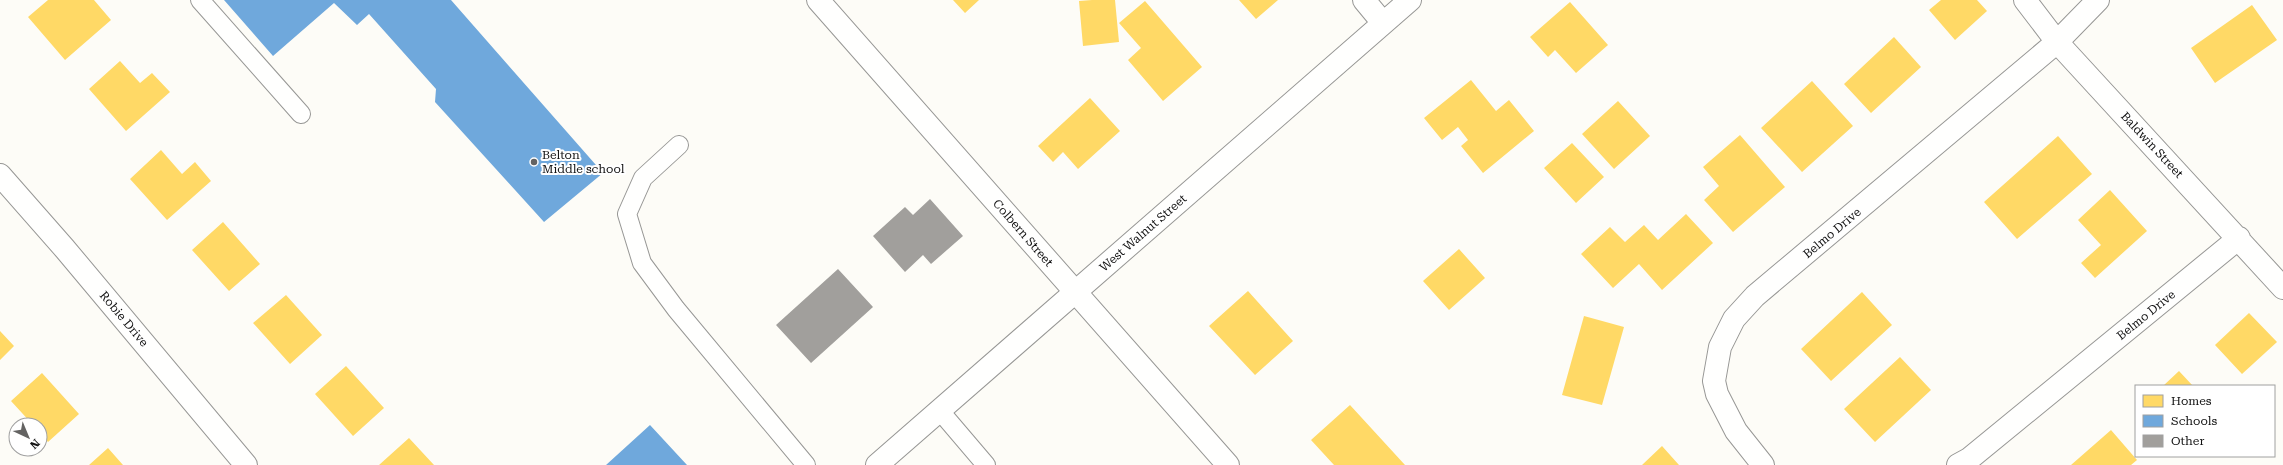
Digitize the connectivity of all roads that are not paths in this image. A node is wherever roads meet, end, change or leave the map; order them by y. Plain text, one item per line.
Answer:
1 (200, 0) edge
2 (818, 0) edge
3 (1364, 0) edge
4 (1410, 0) edge
5 (2025, 0) edge
6 (2098, 0) edge
7 (1383, 23) junction
8 (2057, 42) junction
9 (301, 114) dead end
10 (679, 145) dead end
11 (0, 175) edge
12 (2239, 238) junction
13 (2283, 288) edge
14 (1075, 292) junction
15 (940, 411) junction
16 (246, 465) edge
17 (806, 465) edge
18 (877, 465) edge
19 (986, 465) edge
20 (1228, 465) edge
21 (1763, 465) edge
22 (1958, 465) edge

1 - 9 lane
2 - 14 street, Colbern Street
3 - 7 street
4 - 7 street, West Walnut Street
5 - 8 street, Baldwin Street
6 - 8 street, Belmo Drive
7 - 14 street, West Walnut Street
8 - 12 street, Baldwin Street
8 - 21 street, Belmo Drive
10 - 17 lane
11 - 16 street, Robie Drive
12 - 13 street, Baldwin Street
12 - 22 street, Belmo Drive
14 - 15 street, West Walnut Street
14 - 20 street, Colbern Street
15 - 18 street, West Walnut Street
15 - 19 lane

